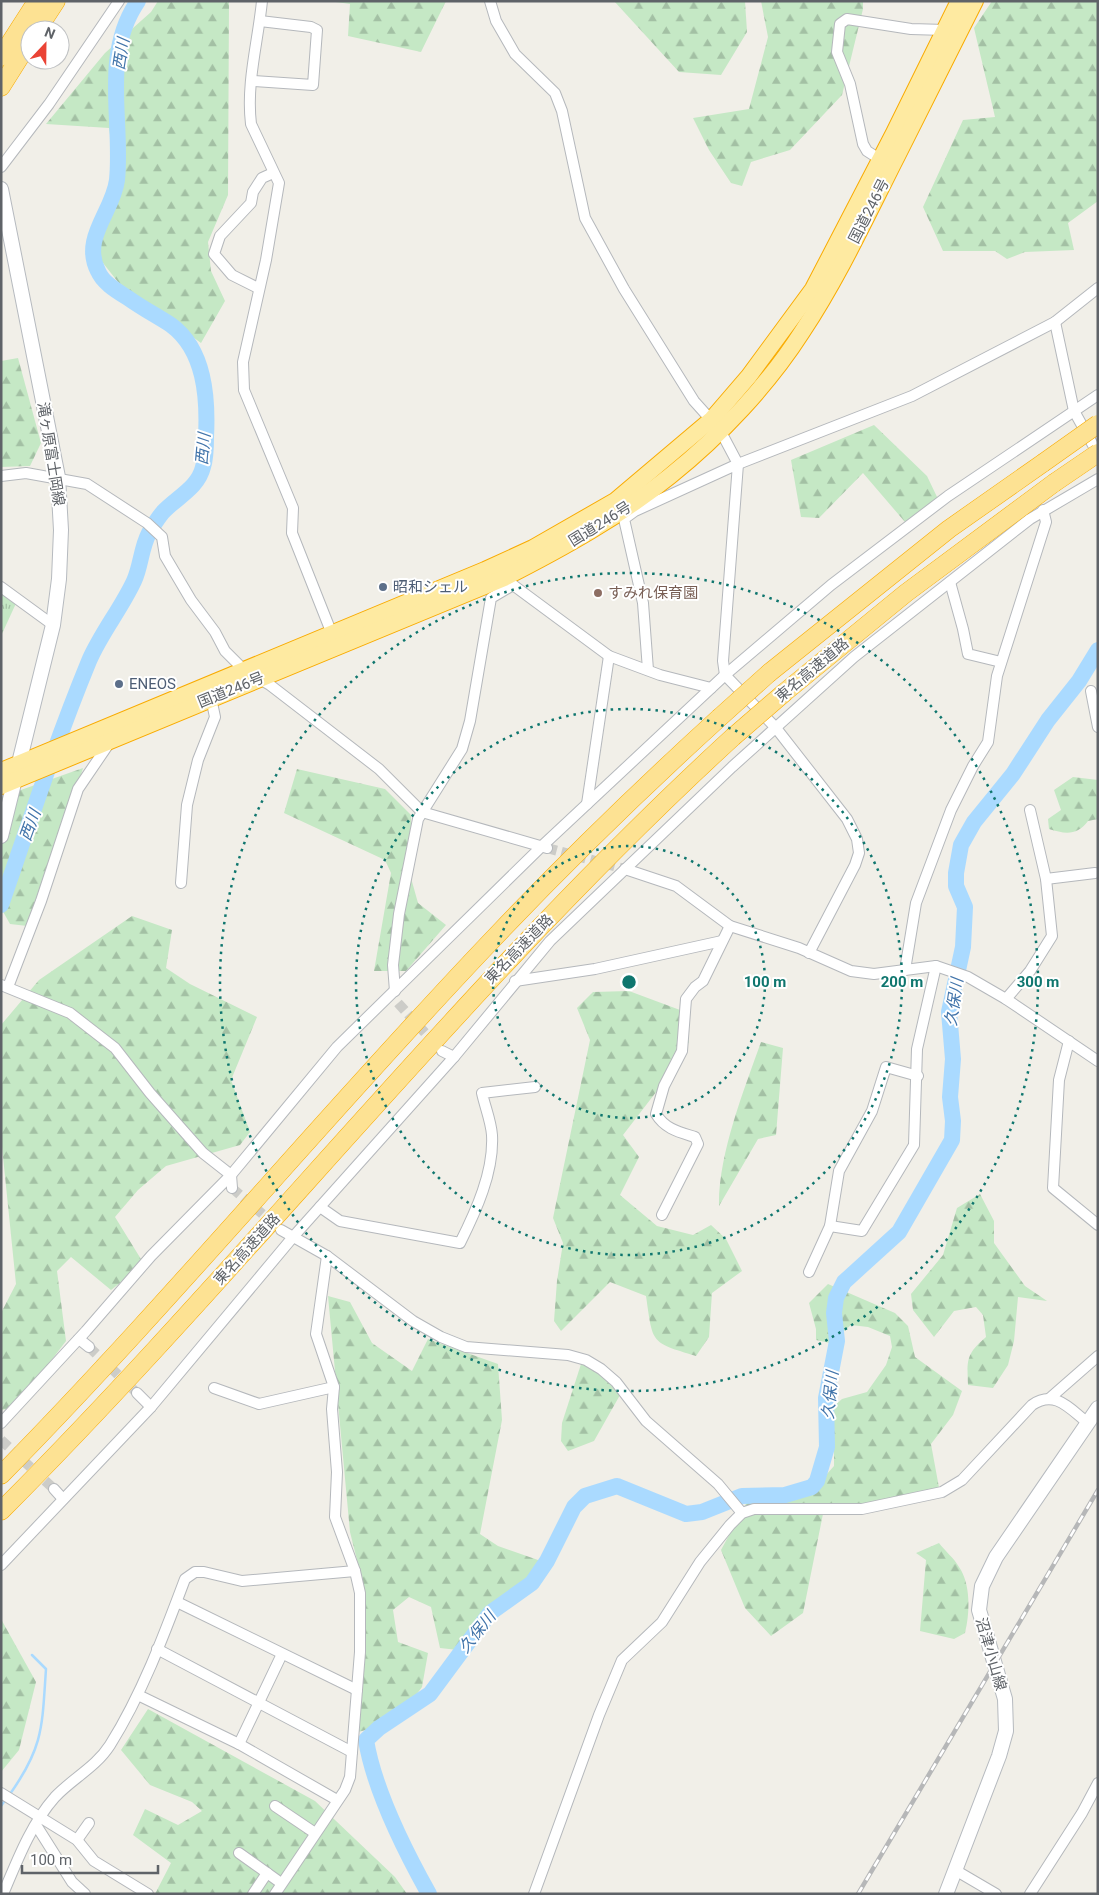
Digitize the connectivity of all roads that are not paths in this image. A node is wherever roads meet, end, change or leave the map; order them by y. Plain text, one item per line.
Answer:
1 (37, 1) edge
2 (56, 1) edge
3 (119, 1) edge
4 (262, 1) edge
5 (490, 1) edge
6 (959, 1) edge
7 (975, 1) edge
8 (44, 20) edge
9 (260, 22) junction
10 (945, 30) junction
11 (1, 57) edge
12 (20, 57) edge
13 (253, 81) junction
14 (1, 87) edge
15 (881, 160) junction
16 (1, 167) edge
17 (273, 173) junction
18 (1, 190) edge
19 (258, 288) junction
20 (1098, 288) edge
21 (1055, 322) junction
22 (1098, 395) edge
23 (1074, 411) junction
24 (1098, 424) edge
25 (716, 425) junction
26 (1098, 454) edge
27 (738, 464) junction
28 (1, 476) edge
29 (58, 477) junction
30 (1098, 479) edge
31 (1043, 510) junction
32 (509, 582) junction
33 (950, 582) junction
34 (1, 587) edge
35 (53, 625) junction
36 (332, 634) junction
37 (609, 656) junction
38 (1001, 662) junction
39 (244, 670) junction
40 (648, 670) junction
41 (725, 675) junction
42 (260, 678) junction
43 (711, 688) junction
44 (1091, 691) dead end
45 (211, 698) junction
46 (1098, 727) edge
47 (776, 728) junction
48 (112, 739) junction
49 (90, 741) junction
50 (15, 772) edge
51 (587, 804) junction
52 (1030, 810) dead end
53 (422, 812) junction
54 (1, 836) edge
55 (544, 848) junction
56 (625, 869) junction
57 (1095, 873) dead end
58 (1046, 879) junction
59 (181, 883) dead end
60 (730, 926) junction
61 (722, 941) junction
62 (809, 953) junction
63 (936, 966) junction
64 (905, 970) junction
65 (515, 982) junction
66 (3, 985) edge
67 (392, 993) junction
68 (1006, 999) junction
69 (398, 1003) tunnel mouth
70 (1069, 1041) junction
71 (442, 1051) tunnel mouth
72 (454, 1057) junction
73 (1098, 1061) edge
74 (918, 1076) junction
75 (535, 1087) dead end
76 (231, 1175) junction
77 (232, 1188) dead end
78 (320, 1207) junction
79 (662, 1215) dead end
80 (1098, 1225) edge
81 (830, 1226) junction
82 (281, 1230) tunnel mouth
83 (293, 1238) junction
84 (327, 1256) junction
85 (809, 1272) dead end
86 (80, 1339) junction
87 (89, 1347) tunnel mouth
88 (1098, 1356) edge
89 (334, 1387) junction
90 (214, 1388) dead end
91 (137, 1393) tunnel mouth
92 (1050, 1398) junction
93 (151, 1406) junction
94 (1098, 1408) edge
95 (1, 1423) edge
96 (1088, 1423) junction
97 (1, 1476) edge
98 (54, 1489) tunnel mouth
99 (63, 1499) junction
100 (1, 1511) edge
101 (742, 1512) junction
102 (1, 1565) edge
103 (355, 1571) junction
104 (177, 1602) junction
105 (157, 1649) junction
106 (282, 1654) junction
107 (357, 1690) junction
108 (138, 1694) junction
109 (258, 1703) junction
110 (240, 1744) junction
111 (352, 1752) junction
112 (1098, 1783) edge
113 (1, 1793) edge
114 (337, 1800) junction
115 (275, 1806) dead end
116 (39, 1821) junction
117 (89, 1823) dead end
118 (315, 1833) junction
119 (77, 1840) junction
120 (239, 1853) dead end
121 (955, 1870) junction
122 (267, 1873) junction
123 (281, 1884) junction
124 (3, 1894) edge
125 (85, 1894) edge
126 (148, 1894) edge
127 (253, 1894) edge
128 (275, 1894) edge
129 (534, 1894) edge
130 (946, 1894) edge
131 (996, 1894) edge
132 (1030, 1894) edge

1 - 11 highway
2 - 8 highway
3 - 16 street
4 - 9 street
5 - 25 street
6 - 10 highway, 国道246号
7 - 25 highway, 国道246号
9 - 13 street
9 - 13 street
10 - 15 highway, 国道246号
10 - 15 street
12 - 14 highway
13 - 17 street
15 - 25 highway, 国道246号
17 - 19 street
17 - 19 street
18 - 29 main road, 滝ヶ原富士岡線
19 - 36 street
20 - 21 street
21 - 23 street
21 - 27 street
22 - 23 street
23 - 26 street
23 - 41 street
24 - 97 highway, 東名高速道路, bridge
25 - 27 street
25 - 32 highway, 国道246号
25 - 36 highway, 国道246号
26 - 100 highway, 東名高速道路, bridge
27 - 40 street
27 - 41 street
28 - 29 street
29 - 35 main road, 滝ヶ原富士岡線
29 - 39 street
30 - 31 street
31 - 33 street
31 - 38 street
32 - 37 street
32 - 42 highway, 国道246号
32 - 53 street
33 - 38 street
33 - 47 street
34 - 35 street
35 - 50 main road, 滝ヶ原富士岡線
36 - 39 highway, 国道246号
37 - 40 street
37 - 51 street
38 - 64 street
39 - 42 street
39 - 49 highway, 国道246号
40 - 43 street
41 - 43 street
41 - 47 street
42 - 45 highway, 国道246号
42 - 53 street
43 - 51 street
44 - 46 street
45 - 48 highway, 国道246号
45 - 59 street
47 - 56 street
47 - 62 street
48 - 49 highway, 国道246号
48 - 66 street
49 - 50 highway, 国道246号
50 - 54 main road, 滝ヶ原富士岡線
51 - 55 street
52 - 58 street
53 - 55 street
53 - 67 street
55 - 67 street
56 - 60 street
56 - 65 street
57 - 58 street
58 - 68 street
60 - 61 street
60 - 62 street
61 - 65 street
61 - 79 street
62 - 64 street
63 - 64 street
63 - 68 street
63 - 74 street
65 - 72 street
66 - 76 street
67 - 69 street
67 - 76 street
68 - 70 street
70 - 73 street
70 - 80 street
71 - 72 street
72 - 78 street
74 - 81 street
74 - 81 street
75 - 78 street
76 - 77 street
76 - 86 street
78 - 83 street
81 - 85 street
82 - 83 street
83 - 84 street
83 - 93 street
84 - 89 street
84 - 101 street
86 - 87 street
86 - 95 street
88 - 92 street
89 - 90 street
89 - 103 street
91 - 93 street
92 - 96 street
92 - 101 street
93 - 99 street
94 - 96 main road, 沼津小山線
96 - 121 main road, 沼津小山線
98 - 99 street
99 - 102 street
101 - 129 street
103 - 104 street
103 - 107 street
104 - 105 street
104 - 106 street
105 - 108 street
105 - 109 street
106 - 107 street
106 - 109 street
107 - 111 street
108 - 110 street
108 - 116 street
109 - 110 street
109 - 111 street
110 - 114 street
111 - 114 street
112 - 132 street
113 - 116 street
114 - 118 street
115 - 118 street
116 - 119 street
116 - 124 street
116 - 125 street
117 - 119 street
118 - 123 street
119 - 126 street
120 - 122 street
121 - 130 main road, 沼津小山線
121 - 131 street
122 - 123 street
122 - 127 street
123 - 128 street

